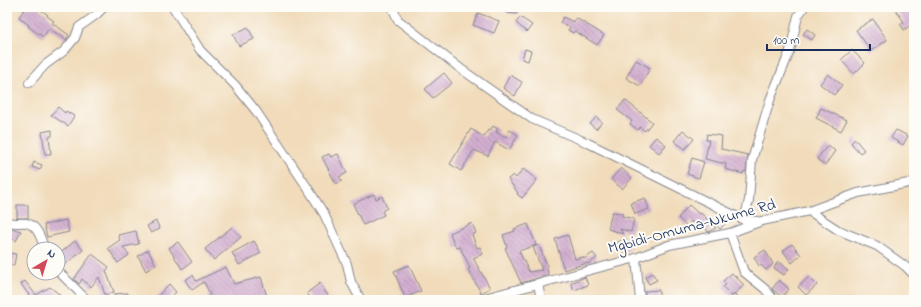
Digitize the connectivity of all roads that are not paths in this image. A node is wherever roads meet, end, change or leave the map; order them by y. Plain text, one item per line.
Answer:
1 (104, 7) edge
2 (173, 7) edge
3 (392, 7) edge
4 (804, 7) edge
5 (29, 82) dead end
6 (914, 182) edge
7 (809, 211) junction
8 (744, 220) junction
9 (7, 221) edge
10 (762, 221) junction
11 (730, 232) junction
12 (42, 241) edge
13 (636, 258) junction
14 (914, 275) edge
15 (66, 279) edge
16 (538, 283) junction
17 (88, 300) edge
18 (361, 300) edge
19 (477, 300) edge
20 (541, 300) edge
21 (640, 300) edge
22 (774, 300) edge

1 - 5 street
2 - 18 street
3 - 8 street
4 - 8 street
6 - 7 street, Mgbidi-Omuma-Nkume Rd
7 - 10 street, Mgbidi-Omuma-Nkume Rd
7 - 14 street
8 - 10 street
9 - 12 street
10 - 11 street, Mgbidi-Omuma-Nkume Rd
11 - 13 street, Mgbidi-Omuma-Nkume Rd
11 - 22 street
13 - 16 street, Mgbidi-Omuma-Nkume Rd
13 - 21 street
15 - 17 street
16 - 19 street, Mgbidi-Omuma-Nkume Rd
16 - 20 street

